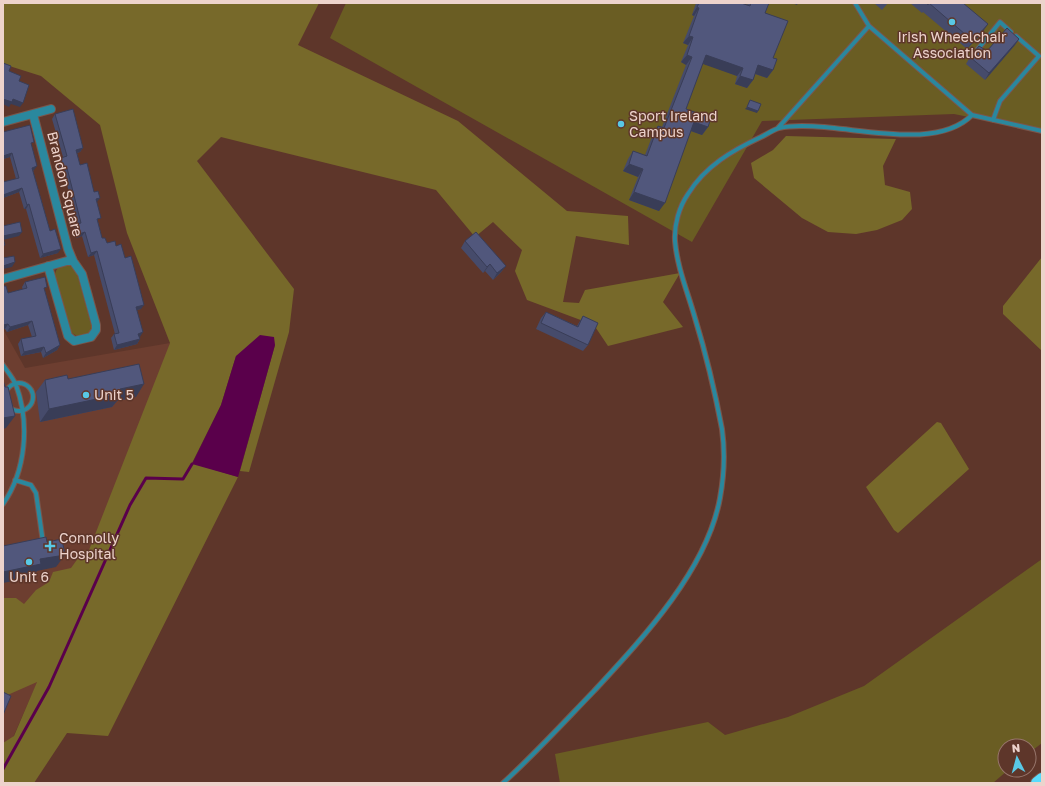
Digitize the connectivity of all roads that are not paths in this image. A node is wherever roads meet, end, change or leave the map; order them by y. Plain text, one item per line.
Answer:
1 (855, 3) edge
2 (869, 26) junction
3 (977, 50) edge
4 (51, 109) dead end
5 (33, 114) junction
6 (972, 115) junction
7 (993, 120) junction
8 (3, 122) edge
9 (778, 128) junction
10 (1042, 131) edge
11 (73, 261) junction
12 (48, 266) junction
13 (3, 279) edge
14 (3, 364) edge
15 (15, 384) junction
16 (21, 411) junction
17 (15, 480) junction
18 (3, 504) edge
19 (44, 551) edge
20 (1042, 779) edge
21 (503, 783) edge
22 (1037, 783) edge

1 - 2 lane
2 - 6 lane
2 - 9 lane
3 - 7 lane
4 - 5 street
5 - 8 street
5 - 11 street, Brandon Square
6 - 7 lane
6 - 9 lane
7 - 10 lane
9 - 21 lane
11 - 12 street
11 - 12 street, Brandon Square
12 - 13 street
14 - 15 lane
15 - 16 lane
15 - 16 lane
15 - 16 lane
16 - 17 lane
17 - 18 lane
17 - 19 lane
20 - 22 highway

